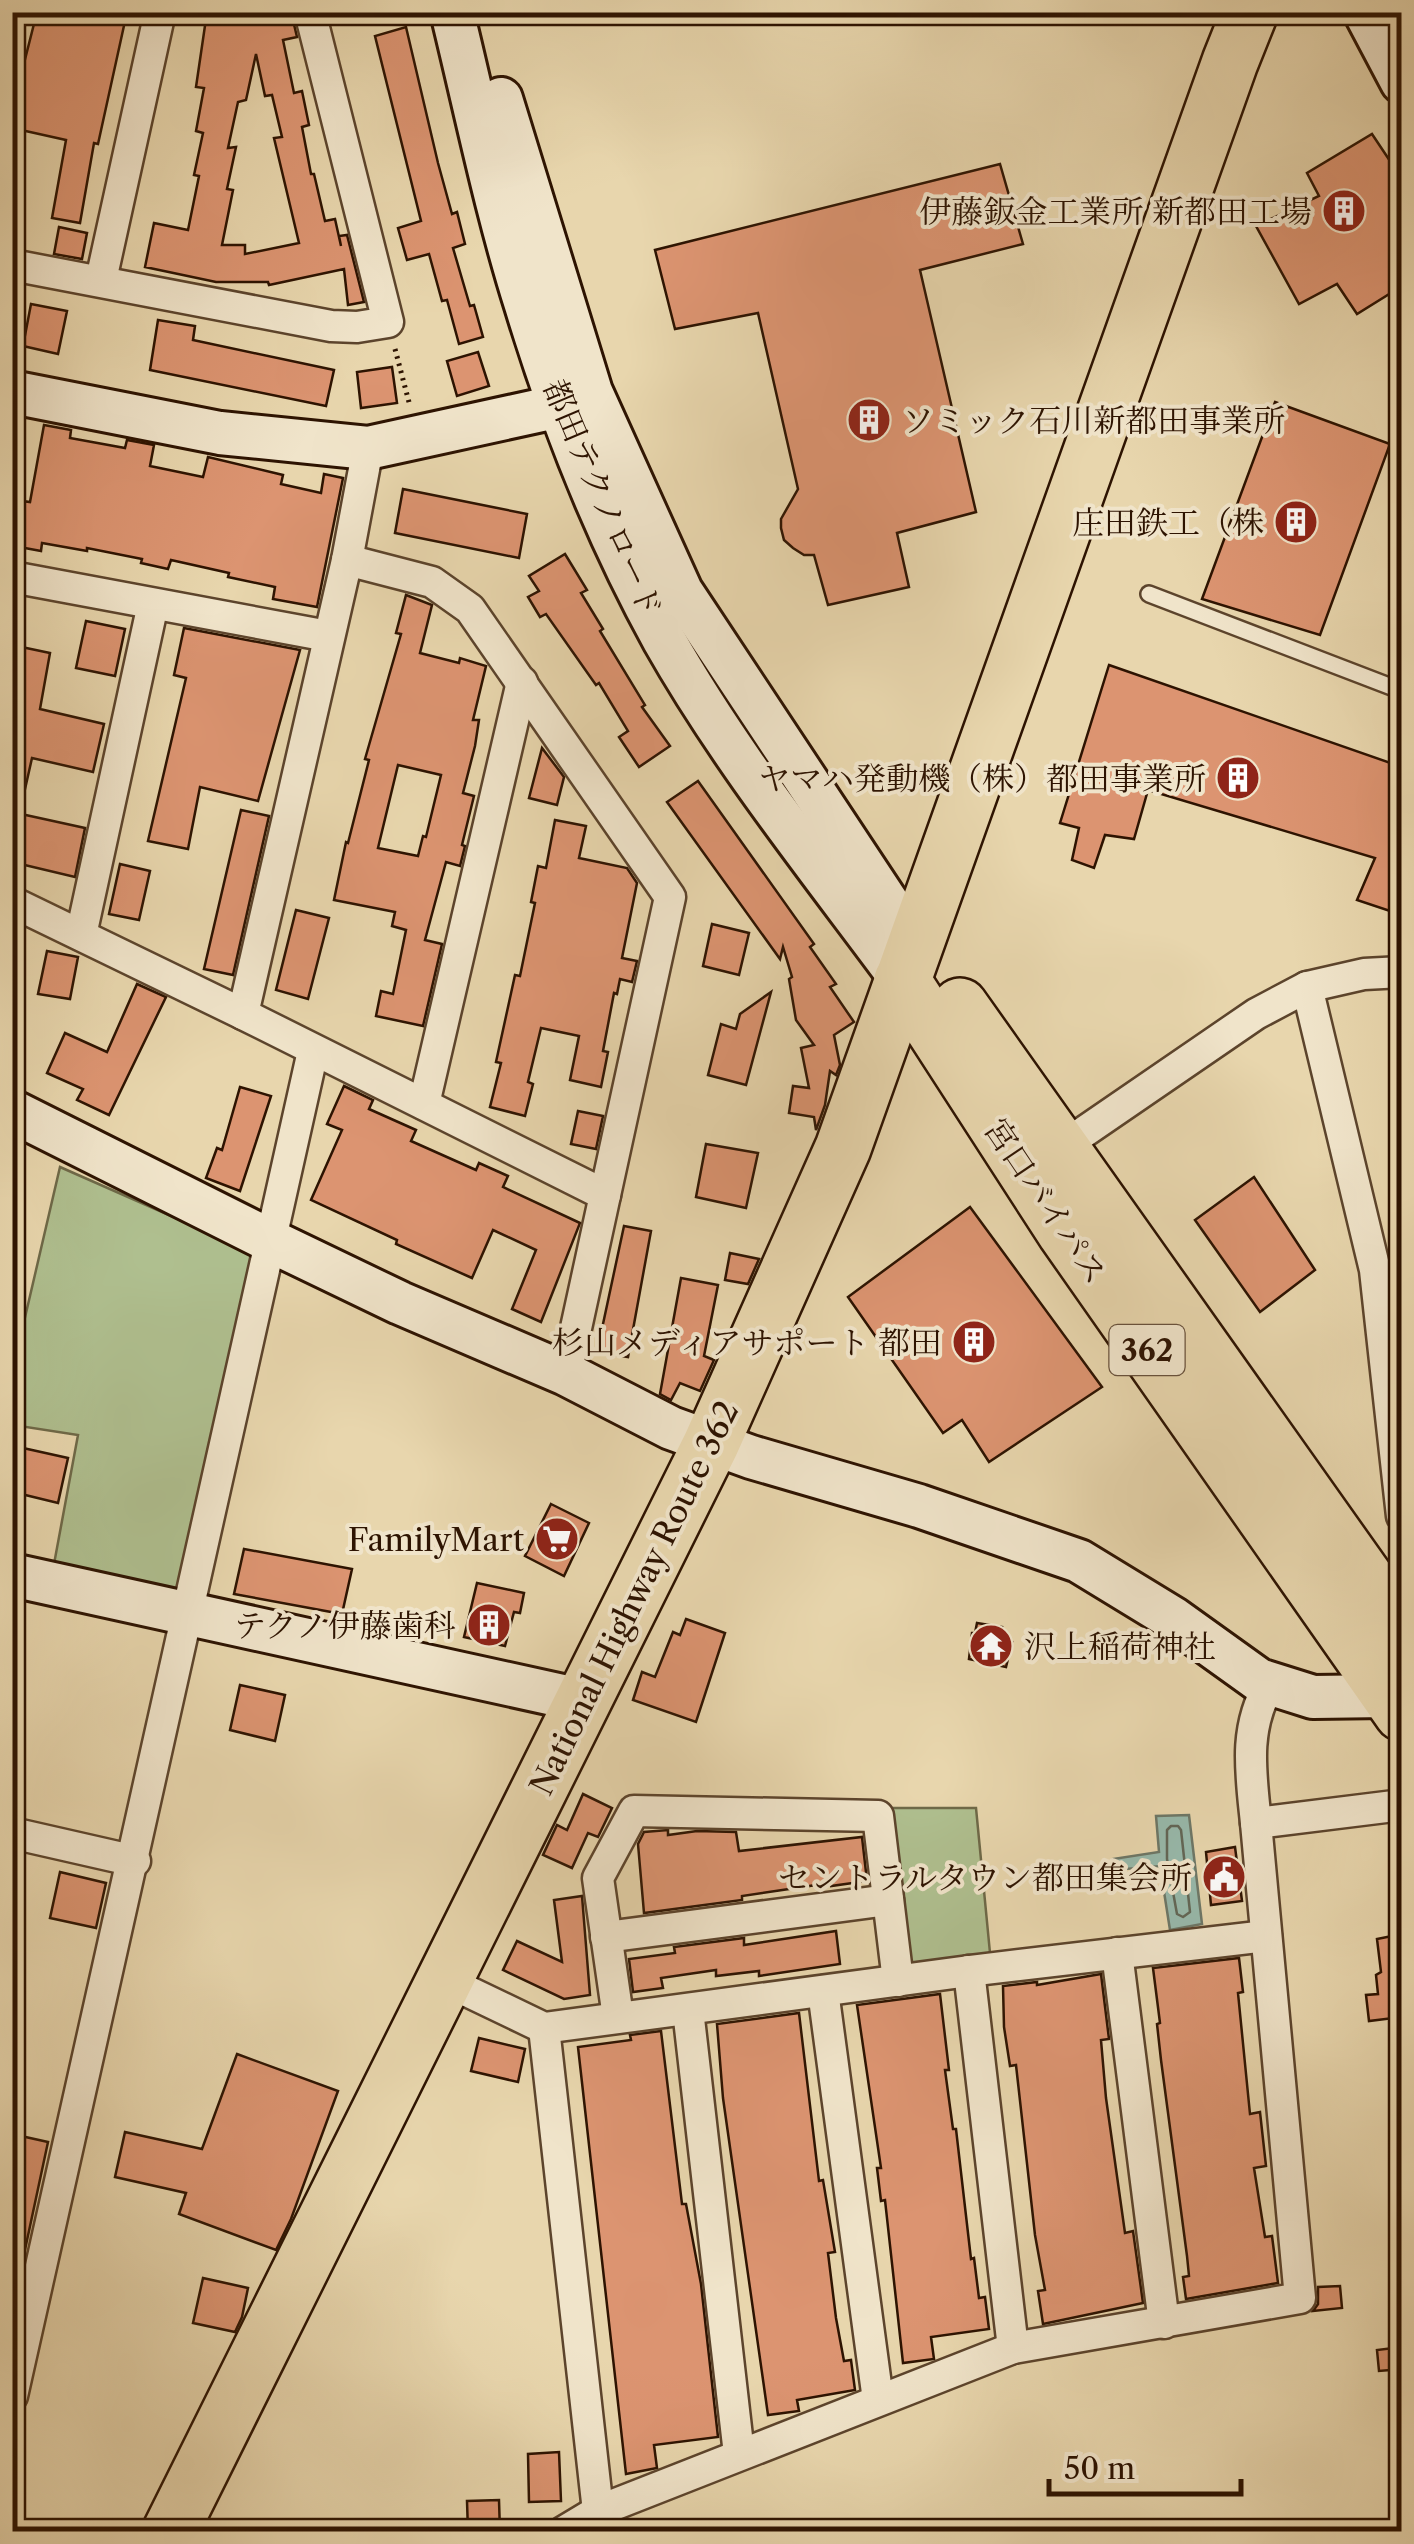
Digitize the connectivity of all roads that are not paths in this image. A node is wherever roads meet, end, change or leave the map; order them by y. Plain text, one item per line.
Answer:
1 (160, 12) edge
2 (310, 12) edge
3 (452, 12) edge
4 (475, 12) edge
5 (1250, 12) edge
6 (1365, 12) edge
7 (1402, 82) edge
8 (12, 264) edge
9 (101, 280) junction
10 (12, 392) edge
11 (560, 406) junction
12 (368, 448) junction
13 (346, 560) junction
14 (12, 576) edge
15 (1150, 594) dead end
16 (153, 604) junction
17 (328, 636) junction
18 (522, 682) junction
19 (1402, 691) edge
20 (12, 902) edge
21 (80, 934) junction
22 (908, 962) junction
23 (1402, 972) edge
24 (1307, 987) junction
25 (244, 1014) junction
26 (313, 1051) junction
27 (424, 1104) junction
28 (12, 1111) edge
29 (1062, 1148) junction
30 (605, 1195) junction
31 (271, 1241) junction
32 (1388, 1275) edge
33 (566, 1374) junction
34 (712, 1444) junction
35 (1402, 1516) edge
36 (12, 1574) edge
37 (1392, 1596) edge
38 (189, 1613) junction
39 (1270, 1684) junction
40 (584, 1702) junction
41 (1394, 1705) edge
42 (1402, 1805) edge
43 (1256, 1824) junction
44 (12, 1833) edge
45 (134, 1862) junction
46 (888, 1900) junction
47 (1266, 1936) junction
48 (606, 1938) junction
49 (1117, 1953) junction
50 (969, 1971) junction
51 (444, 1980) junction
52 (898, 1981) junction
53 (823, 1991) junction
54 (688, 2010) junction
55 (618, 2017) junction
56 (544, 2028) junction
57 (1164, 2323) junction
58 (1013, 2348) junction
59 (12, 2396) edge
60 (878, 2400) junction
61 (739, 2454) junction
62 (598, 2511) junction
63 (170, 2532) edge
64 (564, 2532) edge

1 - 9 street
2 - 9 street
3 - 11 street, 都田テクノロード
4 - 22 street, 都田テクノロード
5 - 22 highway, National Highway Route 362
6 - 7 street
8 - 9 street
10 - 12 street
11 - 12 street
11 - 22 street, 都田テクノロード
12 - 13 street
13 - 17 street
13 - 18 street
14 - 16 street
15 - 19 lane
16 - 17 street
16 - 21 street
17 - 25 street
18 - 27 street
18 - 30 street
20 - 21 street
21 - 25 street
22 - 29 highway, 宮口バイパス / 362
22 - 34 highway, National Highway Route 362
22 - 41 highway, 宮口バイパス / 362
23 - 24 street
24 - 29 street
24 - 32 street
25 - 26 street
26 - 27 street
26 - 31 street
27 - 30 street
28 - 31 street
29 - 37 highway, 宮口バイパス / 362
30 - 33 street
31 - 33 street
31 - 38 street
32 - 35 street
33 - 34 street
34 - 39 street
34 - 40 highway, National Highway Route 362
36 - 38 street
38 - 40 street
38 - 45 street
39 - 41 street
39 - 43 street
40 - 51 highway, National Highway Route 362
42 - 43 street
43 - 47 street
44 - 45 street
45 - 59 street
46 - 48 street
46 - 48 street
46 - 52 street
47 - 49 street
47 - 57 street
48 - 55 street
49 - 50 street
49 - 57 street
50 - 52 street
50 - 58 street
51 - 56 street
51 - 63 highway, National Highway Route 362
52 - 53 street
53 - 54 street
53 - 60 street
54 - 55 street
54 - 61 street
55 - 56 street
56 - 62 street
57 - 58 street
58 - 60 street
60 - 61 street
61 - 62 street
62 - 64 street

